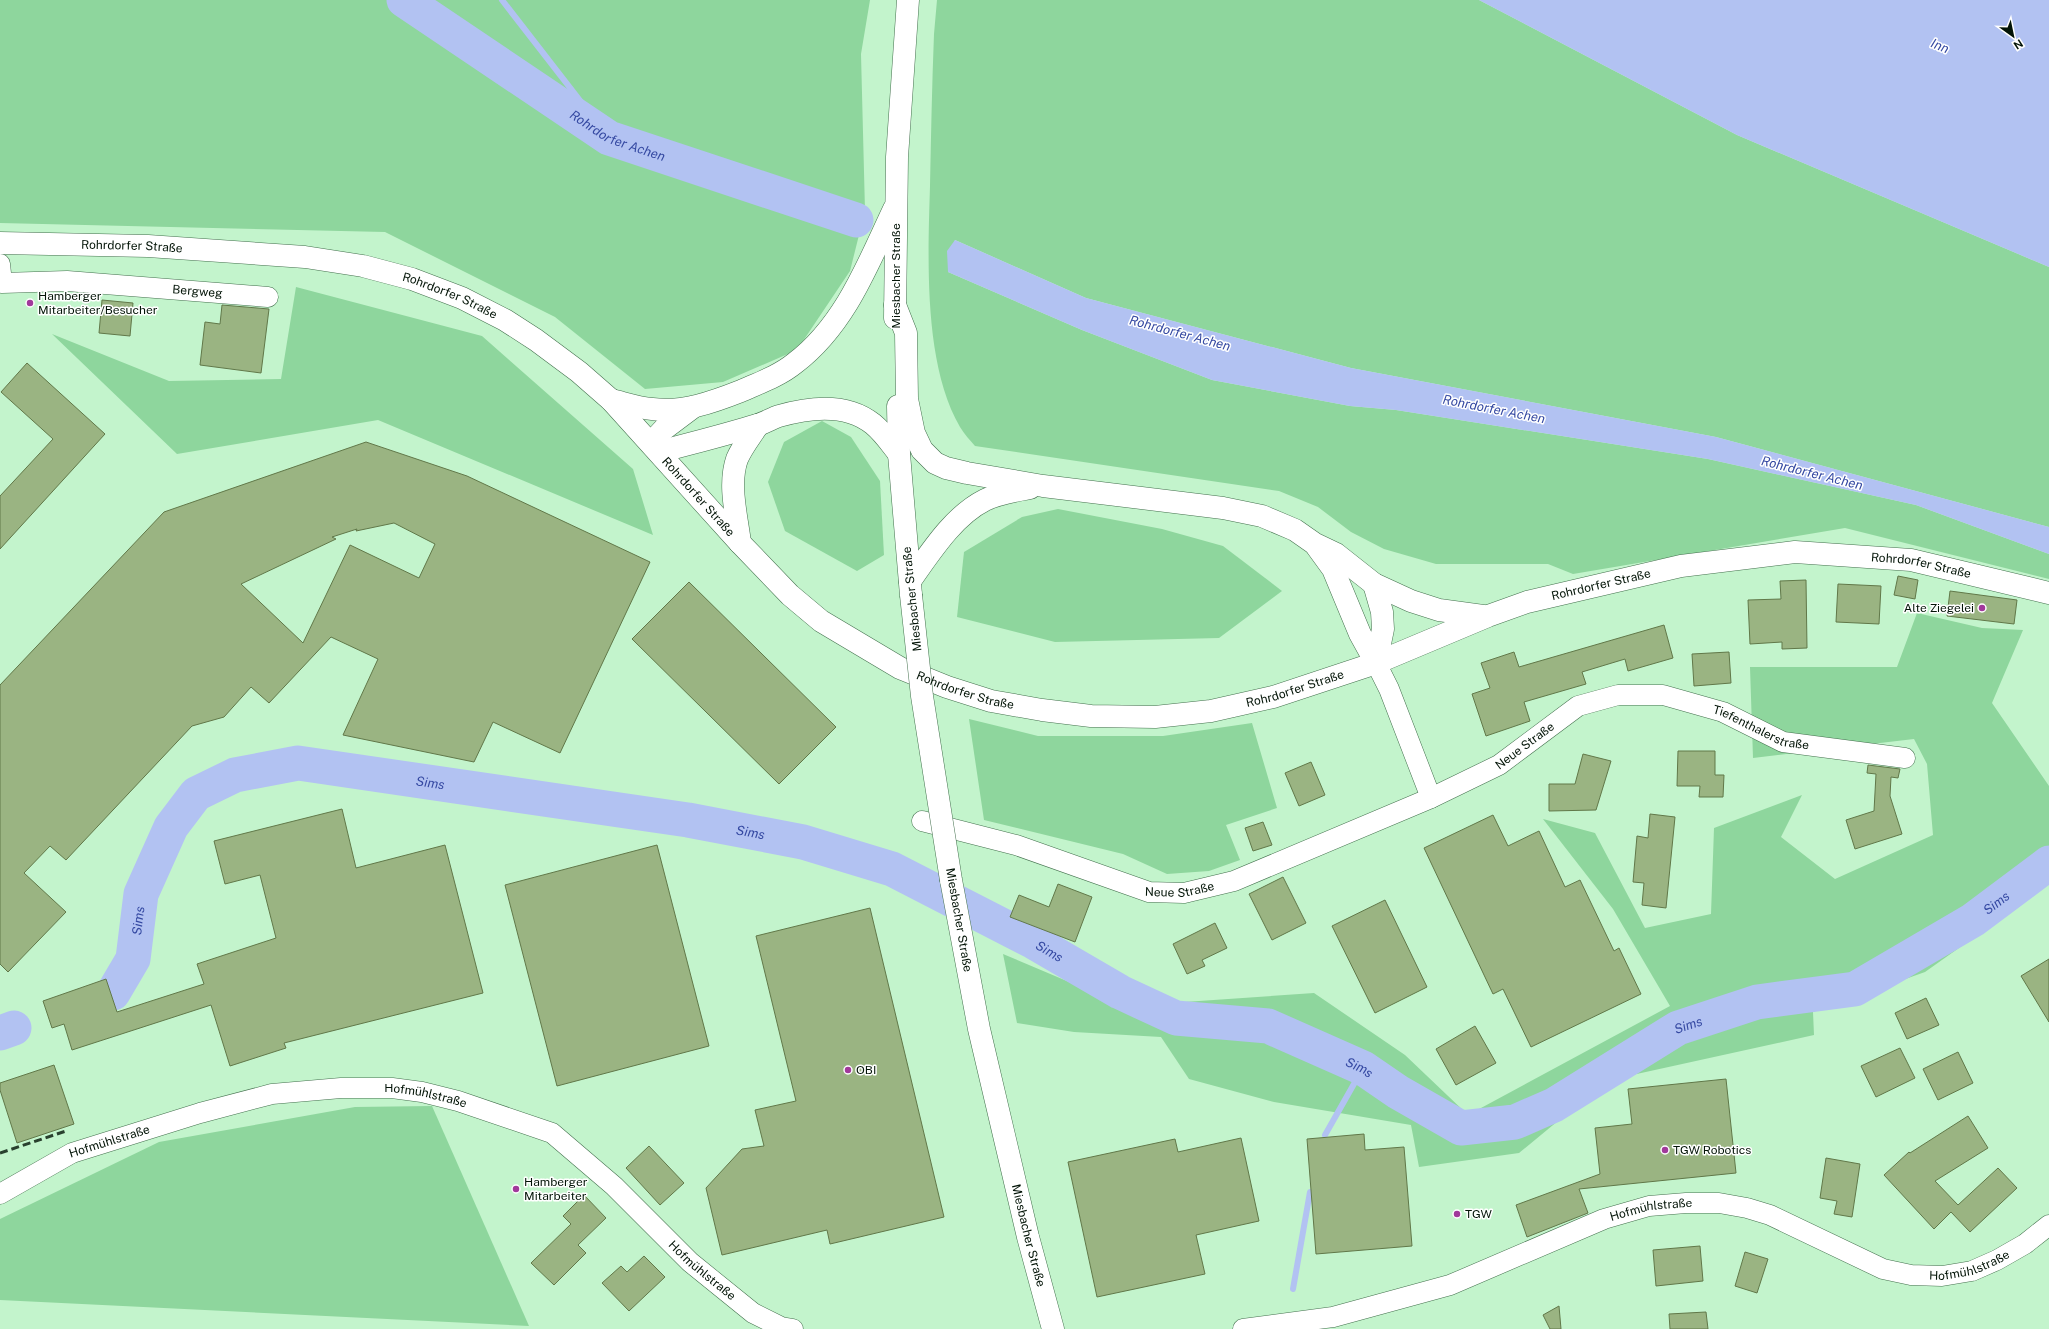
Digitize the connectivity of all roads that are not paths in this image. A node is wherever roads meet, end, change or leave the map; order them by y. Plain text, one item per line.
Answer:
1 (908, 0) edge
2 (896, 204) junction
3 (0, 243) edge
4 (0, 264) edge
5 (268, 297) dead end
6 (895, 305) junction
7 (611, 400) junction
8 (692, 408) junction
9 (758, 425) junction
10 (655, 447) junction
11 (899, 454) junction
12 (1043, 486) junction
13 (740, 543) junction
14 (1315, 544) junction
15 (1374, 584) junction
16 (910, 588) junction
17 (2049, 593) edge
18 (1488, 616) junction
19 (1376, 663) junction
20 (1618, 695) joint
21 (1905, 758) dead end
22 (1431, 798) junction
23 (922, 822) dead end
24 (0, 1194) edge
25 (2049, 1225) edge
26 (793, 1329) edge
27 (1053, 1329) edge
28 (1244, 1329) edge

1 - 2 main road, Miesbacher Straße
2 - 6 main road, Miesbacher Straße
2 - 8 main road
3 - 7 main road, Rohrdorfer Straße
4 - 5 street, Bergweg
6 - 11 main road, Miesbacher Straße
6 - 12 main road
7 - 8 main road
7 - 10 main road, Rohrdorfer Straße
8 - 10 main road
9 - 10 main road
9 - 11 main road
9 - 13 main road
10 - 13 main road, Rohrdorfer Straße
11 - 16 main road, Miesbacher Straße
12 - 14 main road
12 - 16 main road
13 - 19 main road, Rohrdorfer Straße
14 - 15 main road
14 - 19 main road
15 - 18 main road
15 - 19 main road
16 - 27 main road, Miesbacher Straße, bridge
17 - 18 main road, Rohrdorfer Straße
18 - 19 main road, Rohrdorfer Straße
19 - 22 street
20 - 21 street, Tiefenthalerstraße
20 - 22 street, Neue Straße
22 - 23 street, Neue Straße
24 - 26 street, Hofmühlstraße
25 - 28 street, Hofmühlstraße

